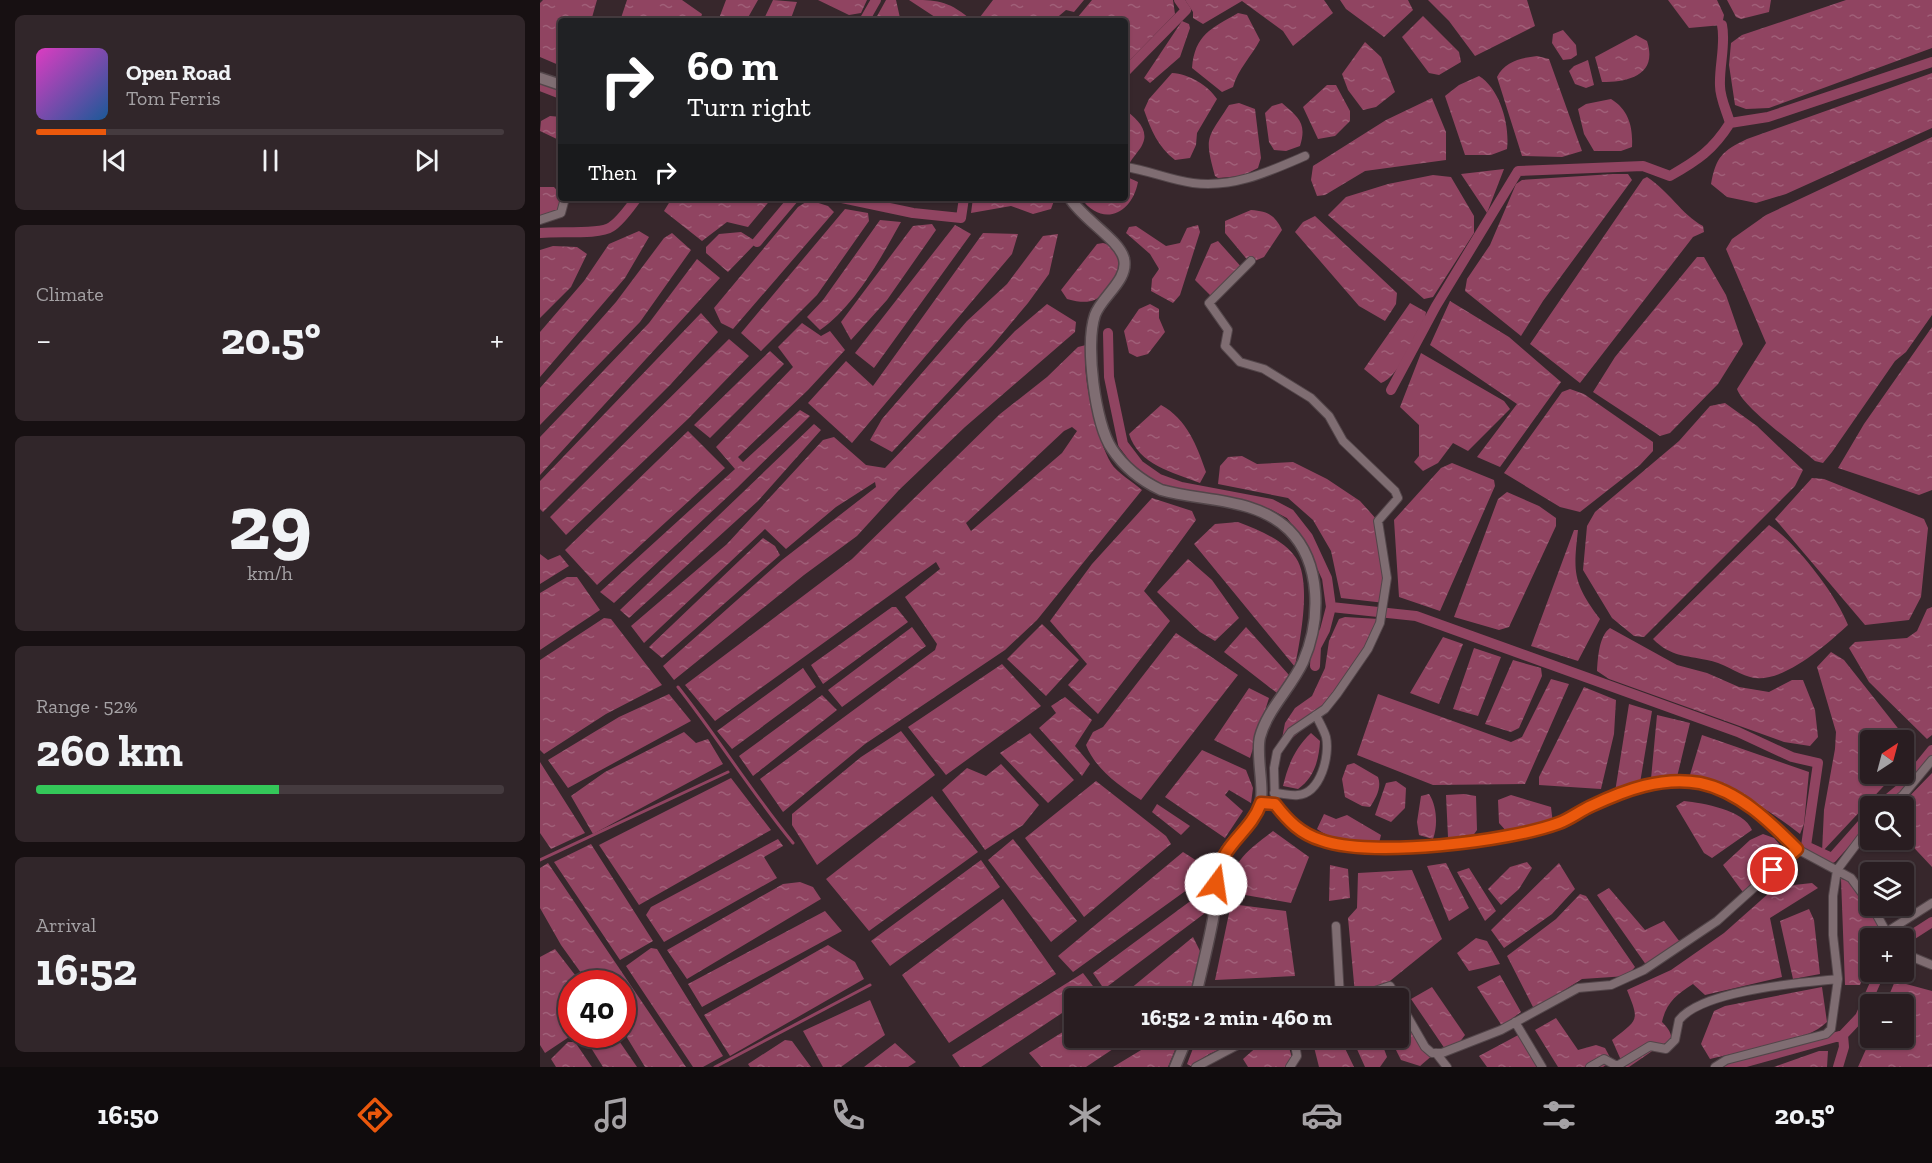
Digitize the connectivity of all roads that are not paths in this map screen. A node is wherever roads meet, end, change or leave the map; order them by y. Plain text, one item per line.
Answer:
1 (540, 78) edge
2 (558, 84) edge
3 (1305, 156) dead end
4 (1128, 167) edge
5 (564, 201) edge
6 (1072, 201) edge
7 (540, 220) edge
8 (1251, 261) dead end
9 (1316, 716) junction
10 (1932, 760) edge
11 (1274, 792) junction
12 (1902, 796) edge
13 (1261, 803) junction
14 (1275, 804) junction
15 (1860, 839) edge
16 (1797, 849) junction
17 (1837, 870) junction
18 (1860, 888) edge
19 (1932, 903) edge
20 (1336, 926) dead end
21 (1898, 928) edge
22 (1914, 958) edge
23 (1932, 965) edge
24 (1838, 979) junction
25 (1197, 988) edge
26 (1339, 988) edge
27 (1409, 1019) edge
28 (1515, 1022) junction
29 (1183, 1048) edge
30 (1232, 1048) edge
31 (1296, 1048) edge
32 (1436, 1053) junction
33 (1175, 1067) edge
34 (1196, 1067) edge
35 (1290, 1067) edge
36 (1447, 1067) edge
37 (1542, 1067) edge
38 (1590, 1067) edge
39 (1714, 1067) edge

1 - 2 street
3 - 4 street
5 - 7 street
6 - 13 street
8 - 9 street
9 - 11 street
9 - 11 street
10 - 12 street
11 - 14 street
13 - 14 street
13 - 25 street
14 - 16 street
15 - 17 street
16 - 17 street
16 - 28 street
17 - 18 street
17 - 24 street
19 - 21 street
20 - 26 street
22 - 23 street
24 - 38 street
24 - 39 street
27 - 32 street
28 - 32 street
28 - 37 street
29 - 33 street
30 - 34 street
31 - 35 street
32 - 36 street

